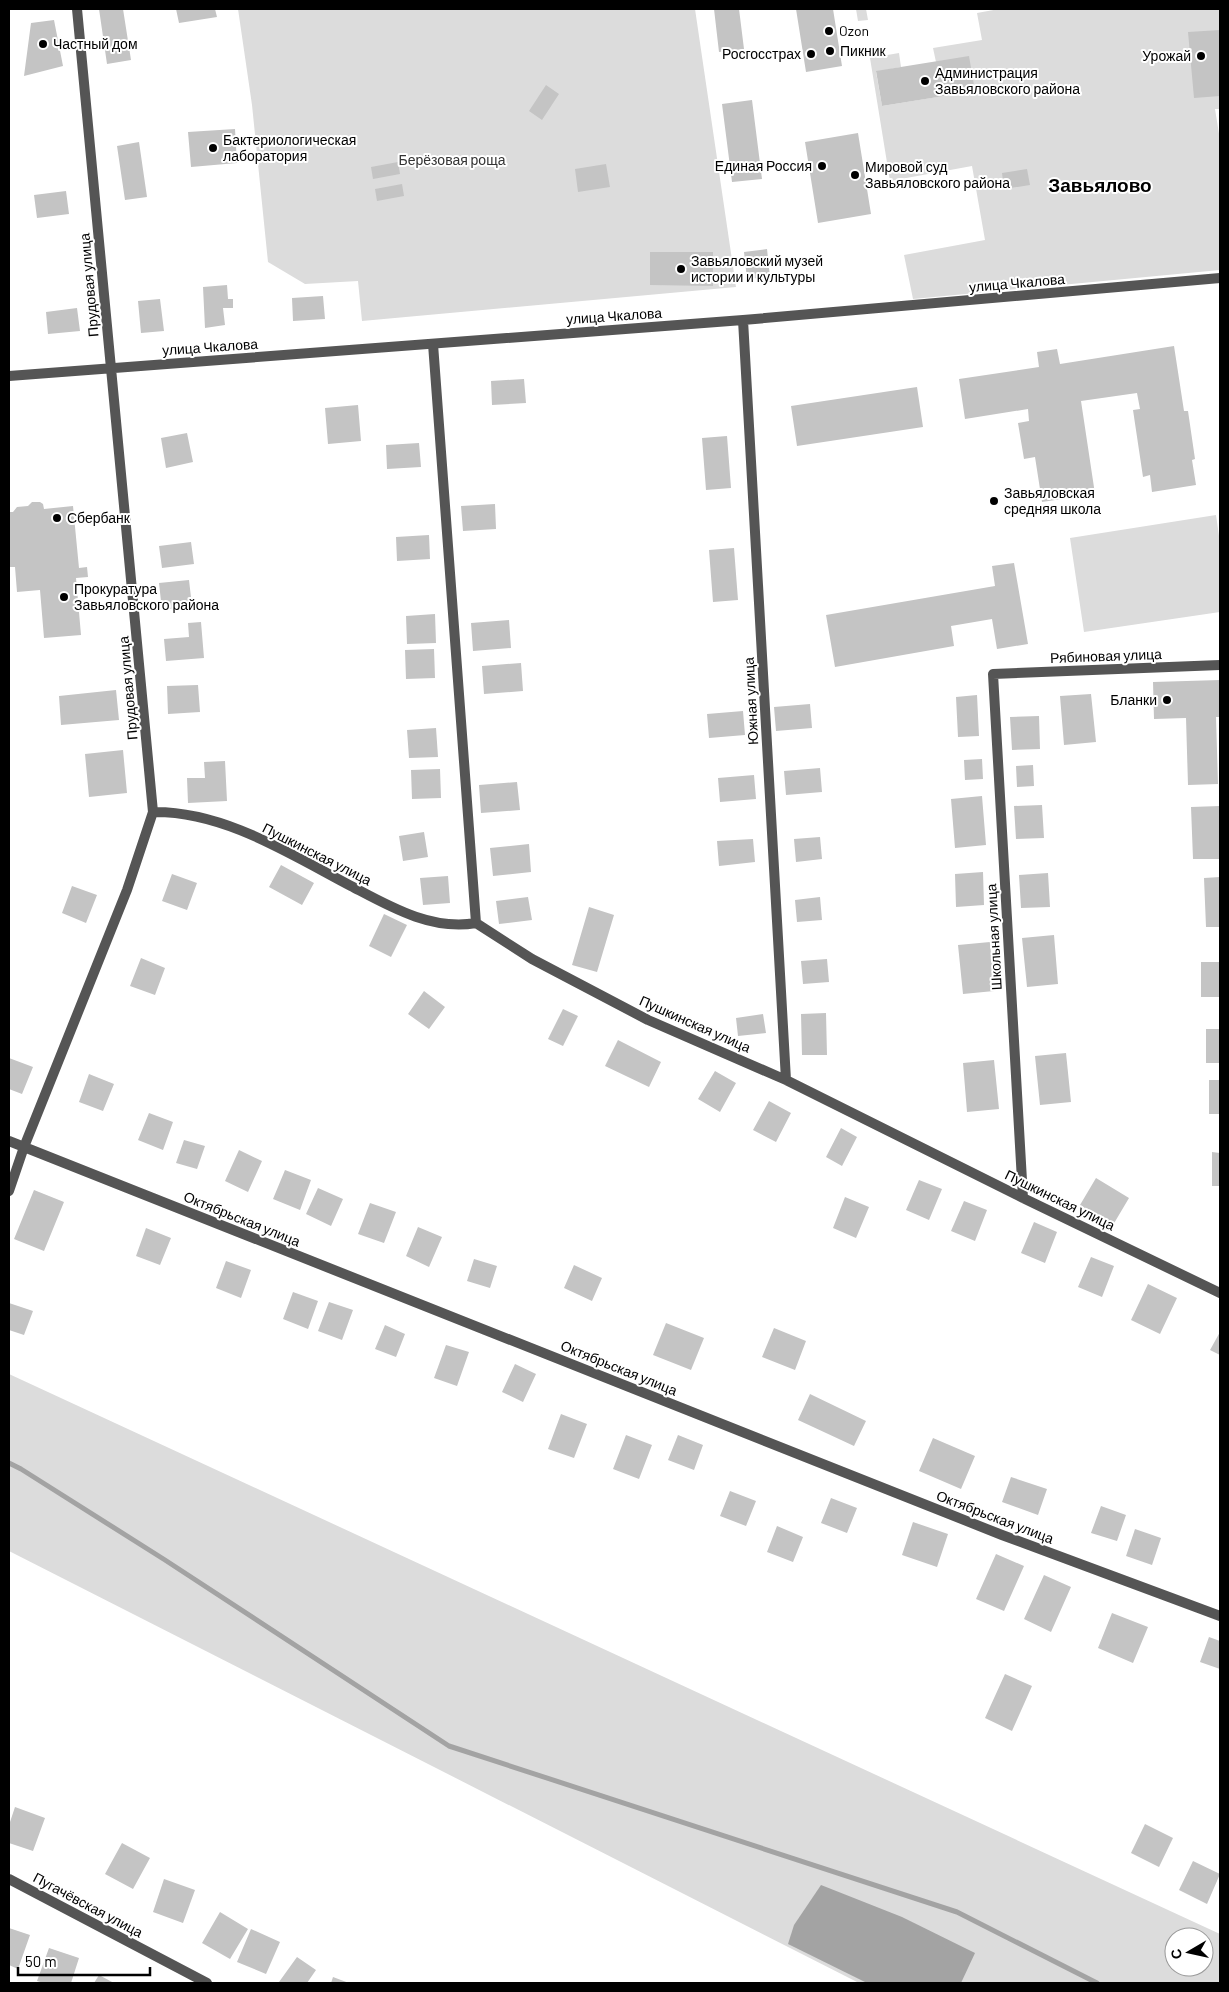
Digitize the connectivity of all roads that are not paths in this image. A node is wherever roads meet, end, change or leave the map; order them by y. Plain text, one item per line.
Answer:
1 (77, 9) edge
2 (1220, 278) edge
3 (743, 320) junction
4 (433, 344) junction
5 (110, 369) junction
6 (9, 376) edge
7 (1220, 665) edge
8 (993, 674) joint
9 (153, 812) junction
10 (476, 923) junction
11 (786, 1080) junction
12 (9, 1141) edge
13 (24, 1147) junction
14 (9, 1191) edge
15 (1023, 1198) junction
16 (1220, 1293) edge
17 (1220, 1616) edge
18 (9, 1879) edge
19 (206, 1983) edge

1 - 5 street, Прудовая улица
2 - 3 street, улица Чкалова
3 - 4 street, улица Чкалова
3 - 11 street, Южная улица
4 - 5 street, улица Чкалова
4 - 10 street
5 - 6 street, улица Чкалова
5 - 9 street, Прудовая улица
7 - 8 street, Рябиновая улица
8 - 15 street, Школьная улица
9 - 10 street, Пушкинская улица
9 - 13 street, Прудовая улица
10 - 11 street, Пушкинская улица
11 - 15 street, Пушкинская улица
12 - 13 street, Октябрьская улица
13 - 14 street, Прудовая улица
13 - 17 street, Октябрьская улица
15 - 16 street, Пушкинская улица
18 - 19 street, Пугачёвская улица

